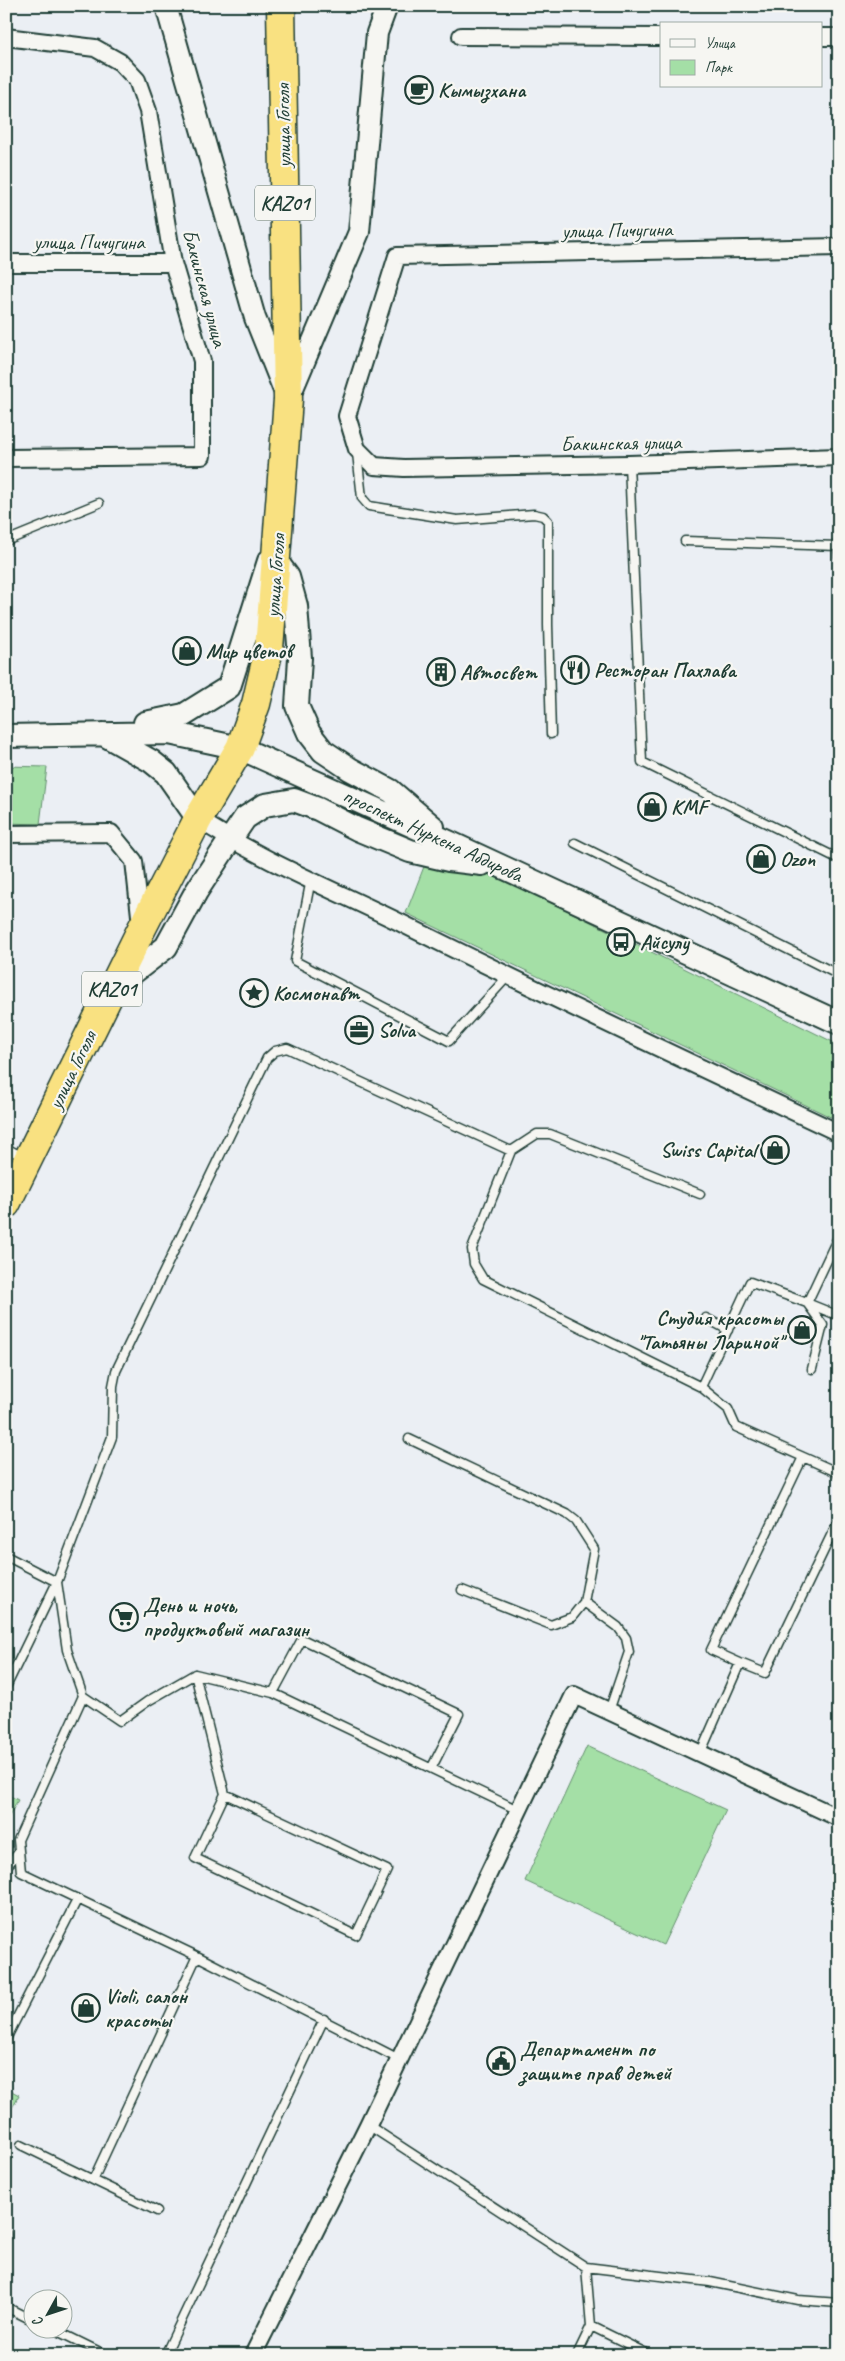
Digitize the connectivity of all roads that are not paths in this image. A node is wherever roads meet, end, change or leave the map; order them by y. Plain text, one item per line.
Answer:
1 (166, 6) edge
2 (281, 6) edge
3 (387, 6) edge
4 (6, 36) edge
5 (460, 36) dead end
6 (660, 37) edge
7 (822, 37) edge
8 (839, 37) edge
9 (839, 247) edge
10 (6, 262) edge
11 (172, 263) junction
12 (288, 399) junction
13 (357, 449) junction
14 (839, 457) edge
15 (6, 458) edge
16 (629, 464) junction
17 (99, 503) dead end
18 (278, 533) junction
19 (6, 541) edge
20 (685, 541) dead end
21 (839, 557) edge
22 (277, 562) junction
23 (113, 734) junction
24 (551, 734) dead end
25 (6, 736) edge
26 (240, 748) junction
27 (198, 819) junction
28 (6, 834) edge
29 (230, 840) junction
30 (575, 843) dead end
31 (453, 844) junction
32 (839, 859) edge
33 (502, 867) junction
34 (311, 879) junction
35 (141, 930) junction
36 (839, 974) edge
37 (508, 976) junction
38 (112, 988) junction
39 (839, 1023) edge
40 (839, 1133) edge
41 (511, 1151) junction
42 (17, 1154) edge
43 (700, 1194) dead end
44 (6, 1204) edge
45 (839, 1235) edge
46 (807, 1302) junction
47 (839, 1316) edge
48 (706, 1318) dead end
49 (728, 1330) junction
50 (812, 1369) dead end
51 (701, 1387) junction
52 (409, 1439) dead end
53 (803, 1457) junction
54 (839, 1473) edge
55 (839, 1519) edge
56 (6, 1556) edge
57 (57, 1582) junction
58 (462, 1590) dead end
59 (584, 1602) junction
60 (740, 1663) junction
61 (195, 1674) junction
62 (6, 1687) edge
63 (273, 1693) junction
64 (83, 1696) junction
65 (609, 1711) junction
66 (700, 1754) junction
67 (432, 1767) junction
68 (225, 1794) junction
69 (518, 1810) junction
70 (839, 1818) edge
71 (19, 1852) junction
72 (6, 1867) edge
73 (77, 1900) junction
74 (197, 1956) junction
75 (324, 2019) junction
76 (6, 2039) edge
77 (399, 2059) junction
78 (368, 2125) junction
79 (21, 2145) dead end
80 (93, 2180) junction
81 (157, 2210) dead end
82 (586, 2266) junction
83 (839, 2303) edge
84 (6, 2307) edge
85 (22, 2315) edge
86 (591, 2326) junction
87 (71, 2338) edge
88 (106, 2355) edge
89 (165, 2355) edge
90 (253, 2355) edge
91 (577, 2355) edge
92 (650, 2355) edge

1 - 12 street
2 - 12 highway, улица Гоголя / KАZ01
3 - 12 street
4 - 11 street, Бакинская улица
5 - 6 street
7 - 8 street
9 - 13 street, улица Пичугина
10 - 11 street, улица Пичугина
11 - 15 street, Бакинская улица
12 - 18 highway, улица Гоголя / KАZ01
13 - 16 street, Бакинская улица
13 - 24 lane
14 - 16 street, Бакинская улица
16 - 32 lane
17 - 19 lane
18 - 22 highway, улица Гоголя / KАZ01
18 - 23 main road
20 - 21 lane
22 - 26 highway, улица Гоголя / KАZ01
22 - 31 main road
23 - 25 main road, проспект Нуркена Абдирова
23 - 26 main road, проспект Нуркена Абдирова
23 - 27 main road
26 - 27 highway, улица Гоголя / KАZ01
26 - 31 main road, проспект Нуркена Абдирова
27 - 29 street
27 - 35 highway, улица Гоголя / KАZ01
28 - 35 street
29 - 33 main road
29 - 34 street
29 - 38 main road
30 - 36 lane
31 - 33 main road, проспект Нуркена Абдирова
33 - 39 main road, проспект Нуркена Абдирова
34 - 37 street
34 - 37 lane
35 - 38 highway, улица Гоголя / KАZ01
37 - 40 street
38 - 42 highway, улица Гоголя / KАZ01
41 - 43 lane
41 - 51 lane
41 - 57 lane
42 - 44 highway, улица Гоголя / KАZ01
45 - 46 lane
46 - 47 lane
46 - 49 lane
46 - 50 lane
48 - 49 lane
49 - 51 lane
51 - 53 lane
52 - 59 lane
53 - 54 lane
53 - 60 lane
55 - 60 lane
56 - 57 lane
57 - 62 lane
57 - 64 lane
58 - 59 lane
59 - 65 lane
60 - 66 lane
61 - 63 lane
61 - 64 lane
61 - 68 lane
63 - 67 lane
63 - 67 lane
64 - 71 lane
65 - 66 street
65 - 69 street
66 - 70 street
67 - 69 lane
68 - 68 lane
69 - 77 street
71 - 72 lane
71 - 73 lane
73 - 74 lane
73 - 76 lane
74 - 75 lane
74 - 80 lane
75 - 77 lane
75 - 89 lane
77 - 78 street
78 - 82 lane
78 - 90 street
79 - 80 lane
80 - 81 lane
82 - 83 lane
82 - 86 lane
84 - 85 lane
86 - 91 lane
86 - 92 lane
87 - 88 lane

